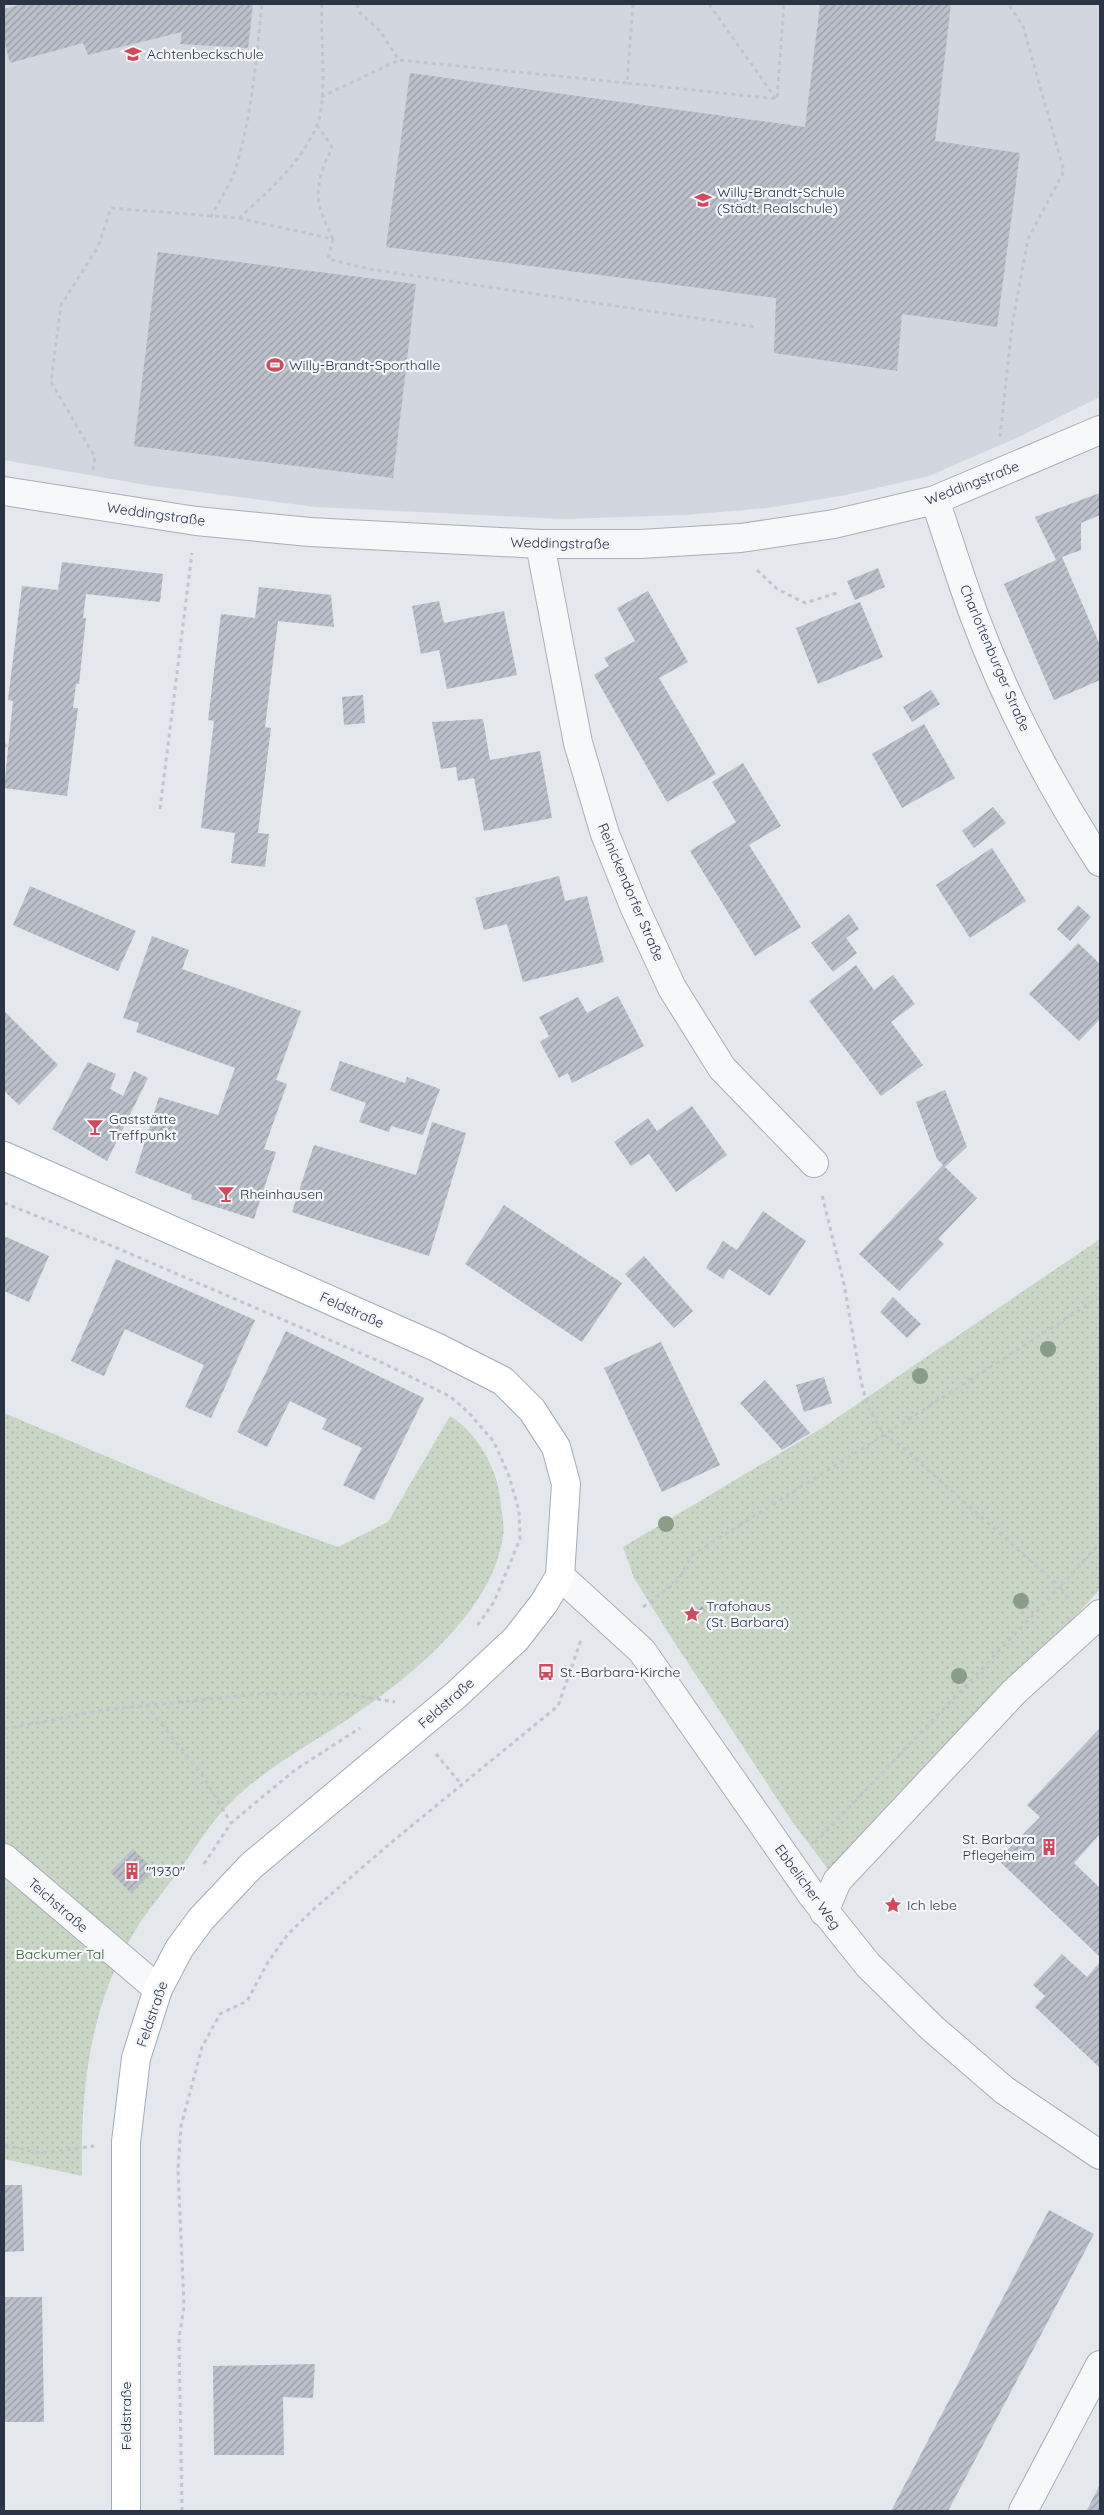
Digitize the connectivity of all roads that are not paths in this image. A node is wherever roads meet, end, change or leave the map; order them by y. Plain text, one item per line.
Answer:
1 (1100, 430) edge
2 (4, 491) edge
3 (935, 500) junction
4 (540, 544) junction
5 (1100, 862) edge
6 (4, 1156) edge
7 (814, 1163) road end
8 (560, 1576) junction
9 (1095, 1619) edge
10 (4, 1858) edge
11 (824, 1912) junction
12 (158, 1989) junction
13 (1100, 2155) edge
14 (1100, 2365) edge
15 (126, 2511) edge
16 (1023, 2511) edge

1 - 3 street, Weddingstraße
2 - 4 street, Weddingstraße
3 - 4 street, Weddingstraße
3 - 5 street, Charlottenburger Straße
4 - 7 street, Reinickendorfer Straße
6 - 8 main road, Feldstraße
8 - 11 street, Ebbelicher Weg
8 - 12 main road, Feldstraße
9 - 11 street
10 - 12 street, Teichstraße
11 - 13 street, Ebbelicher Weg
12 - 15 main road, Feldstraße
14 - 16 street

